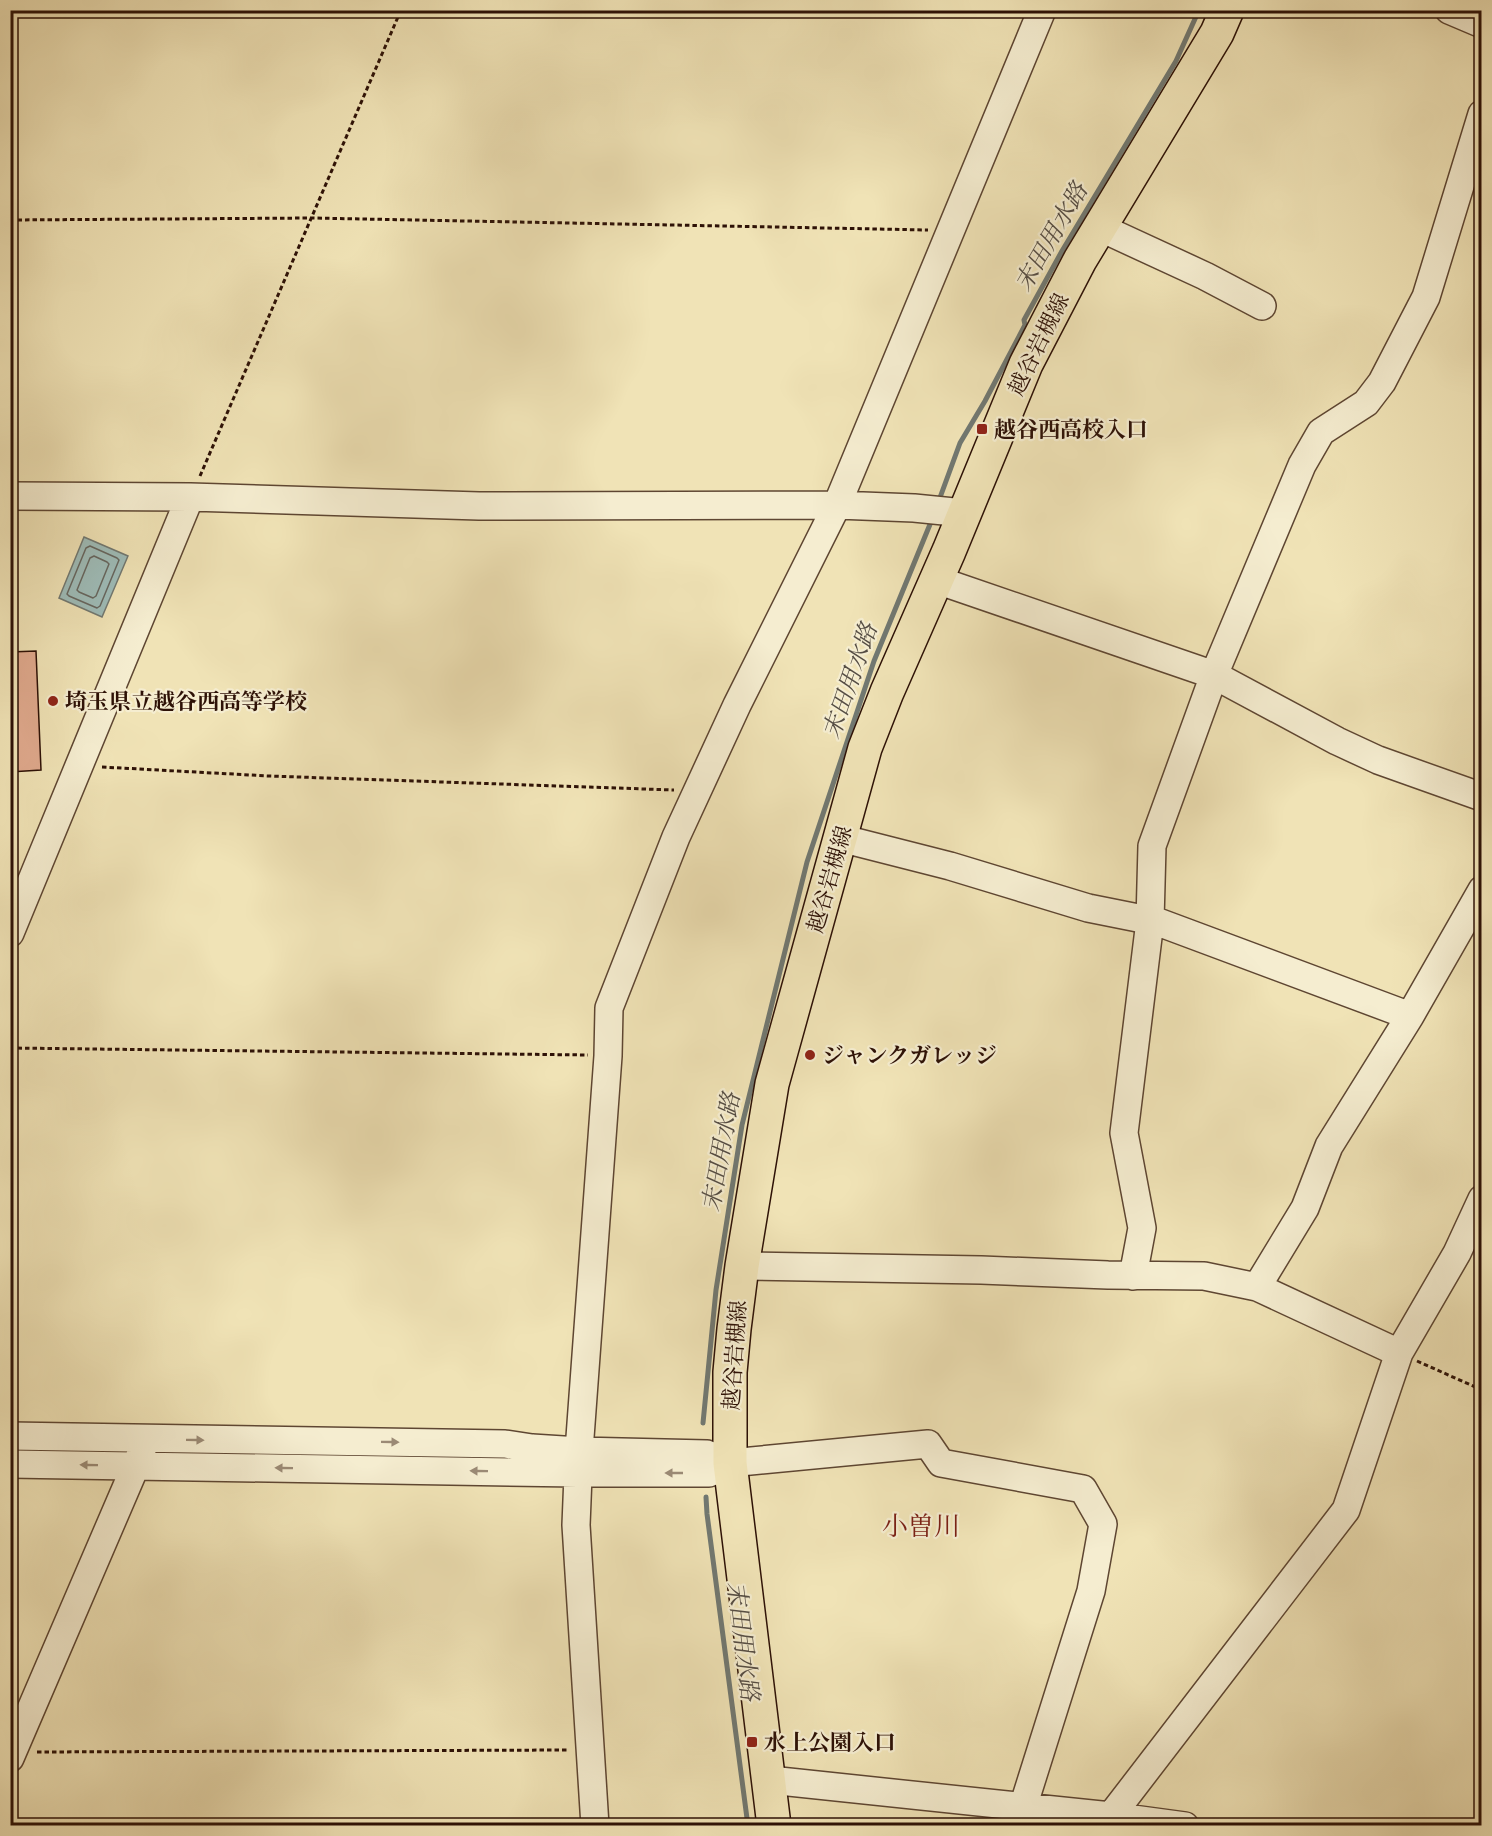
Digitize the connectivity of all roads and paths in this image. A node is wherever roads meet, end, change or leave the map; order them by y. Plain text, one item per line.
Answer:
1 (401, 10) edge
2 (1042, 10) edge
3 (1227, 10) edge
4 (1449, 10) edge
5 (1482, 24) edge
6 (1482, 114) edge
7 (312, 219) junction
8 (10, 220) edge
9 (1099, 227) junction
10 (950, 231) junction
11 (1262, 306) dead end
12 (10, 496) edge
13 (190, 497) junction
14 (837, 505) junction
15 (944, 511) junction
16 (937, 580) junction
17 (1214, 675) junction
18 (79, 765) junction
19 (698, 790) junction
20 (1482, 797) edge
21 (840, 838) junction
22 (1482, 890) edge
23 (18, 898) edge
24 (1150, 921) junction
25 (10, 933) edge
26 (1410, 1016) junction
27 (10, 1048) edge
28 (608, 1056) junction
29 (1482, 1199) edge
30 (742, 1266) junction
31 (1133, 1276) junction
32 (1257, 1287) junction
33 (1399, 1353) junction
34 (1482, 1390) edge
35 (10, 1436) edge
36 (147, 1439) junction
37 (579, 1462) junction
38 (730, 1463) junction
39 (10, 1464) edge
40 (136, 1466) junction
41 (590, 1750) junction
42 (12, 1755) edge
43 (770, 1780) junction
44 (1012, 1812) edge
45 (1111, 1815) junction
46 (1482, 1820) edge
47 (595, 1826) edge
48 (774, 1826) edge
49 (1185, 1826) edge
50 (1475, 1826) edge

1 - 7 path
2 - 10 street
3 - 9 main road, 越谷岩槻線
4 - 5 street
6 - 17 street
7 - 8 path
7 - 10 path
7 - 13 path
9 - 11 street
9 - 15 main road, 越谷岩槻線
10 - 14 street
12 - 13 street
13 - 14 street
13 - 18 street
14 - 15 street
14 - 19 street
15 - 16 main road, 越谷岩槻線
16 - 17 street
16 - 21 main road, 越谷岩槻線
17 - 20 street
17 - 24 street
18 - 19 path
18 - 23 street
19 - 28 street
21 - 24 street
21 - 30 main road, 越谷岩槻線
22 - 26 street
23 - 25 street
24 - 26 street
24 - 31 street
26 - 32 street
27 - 28 path
28 - 37 street
29 - 33 street
30 - 31 street
30 - 38 main road, 越谷岩槻線
31 - 32 street
32 - 33 street
33 - 34 path
33 - 45 street
35 - 36 street
36 -> 37 street
36 - 40 street
37 - 38 street
37 -> 40 street
37 - 41 street
38 - 43 main road, 越谷岩槻線
38 - 44 street
40 -> 39 street
40 - 42 street
41 - 42 path
41 - 47 street
43 - 44 street
43 - 48 main road, 越谷岩槻線
44 - 45 street
45 - 49 street
46 - 50 path

